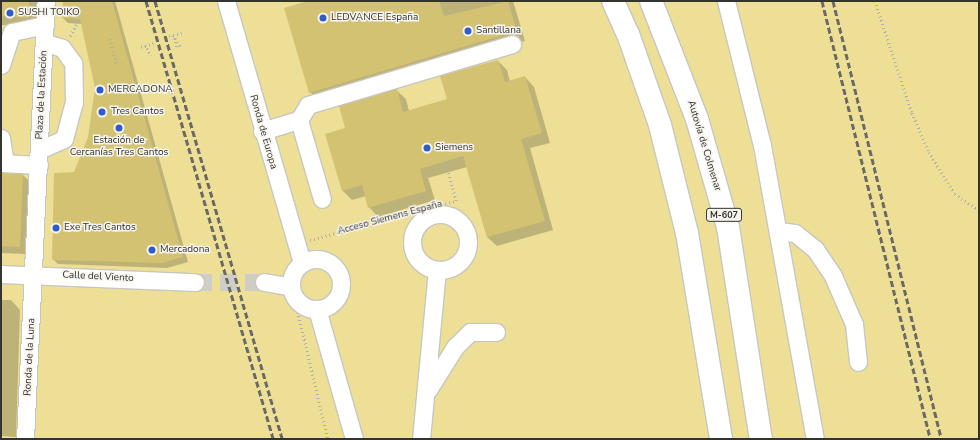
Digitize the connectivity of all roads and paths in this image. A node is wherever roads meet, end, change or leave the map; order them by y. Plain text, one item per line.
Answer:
1 (46, 1) edge
2 (226, 1) edge
3 (613, 1) edge
4 (651, 1) edge
5 (726, 1) edge
6 (875, 1) edge
7 (80, 19) dead end
8 (45, 25) junction
9 (182, 32) dead end
10 (173, 35) junction
11 (169, 36) dead end
12 (110, 39) dead end
13 (44, 42) junction
14 (153, 43) dead end
15 (512, 44) dead end
16 (145, 45) junction
17 (141, 47) dead end
18 (181, 47) dead end
19 (62, 48) junction
20 (177, 48) dead end
21 (150, 55) dead end
22 (1, 65) edge
23 (117, 65) dead end
24 (299, 120) junction
25 (262, 131) junction
26 (1, 138) edge
27 (39, 157) junction
28 (445, 161) dead end
29 (3, 163) edge
30 (322, 199) dead end
31 (438, 210) junction
32 (979, 210) edge
33 (292, 231) junction
34 (780, 231) junction
35 (302, 263) junction
36 (437, 270) junction
37 (1, 274) edge
38 (34, 275) junction
39 (195, 282) tunnel mouth
40 (264, 282) tunnel mouth
41 (291, 287) junction
42 (317, 309) junction
43 (298, 312) dead end
44 (496, 332) dead end
45 (858, 362) dead end
46 (425, 395) junction
47 (717, 411) junction
48 (25, 439) edge
49 (328, 439) edge
50 (354, 439) edge
51 (421, 439) edge
52 (716, 439) edge
53 (721, 439) edge
54 (761, 439) edge
55 (815, 439) edge

1 - 8 street, Plaza de la Estación
2 - 25 street, Ronda de Europa
3 - 47 highway
4 - 54 highway, Autovía de Colmenar / M-607
5 - 34 street
6 - 32 path
7 - 19 path
8 - 13 street, Plaza de la Estación
8 - 22 street
9 - 10 path
10 - 11 path
10 - 18 path
10 - 20 path
12 - 23 path
13 - 19 street
13 - 27 street, Plaza de la Estación
14 - 16 path
15 - 24 street
16 - 17 path
16 - 21 path
19 - 27 street
24 - 25 street
24 - 30 street
25 - 33 street, Ronda de Europa
26 - 29 street
27 - 29 street
27 - 38 street, Plaza de la Estación
28 - 31 path, Acceso Siemens España
31 - 33 path, Acceso Siemens España
31 - 36 street
31 - 36 street
33 - 35 street, Ronda de Europa
34 - 45 street
34 - 55 street
35 - 41 street
35 - 42 street
36 - 46 street
37 - 38 street, Calle del Viento
38 - 39 street, Calle del Viento
38 - 48 street, Ronda de la Luna
40 - 41 street
41 - 42 street
42 - 50 street
43 - 49 path
44 - 46 street
46 - 51 street
47 - 52 highway
47 - 53 highway

